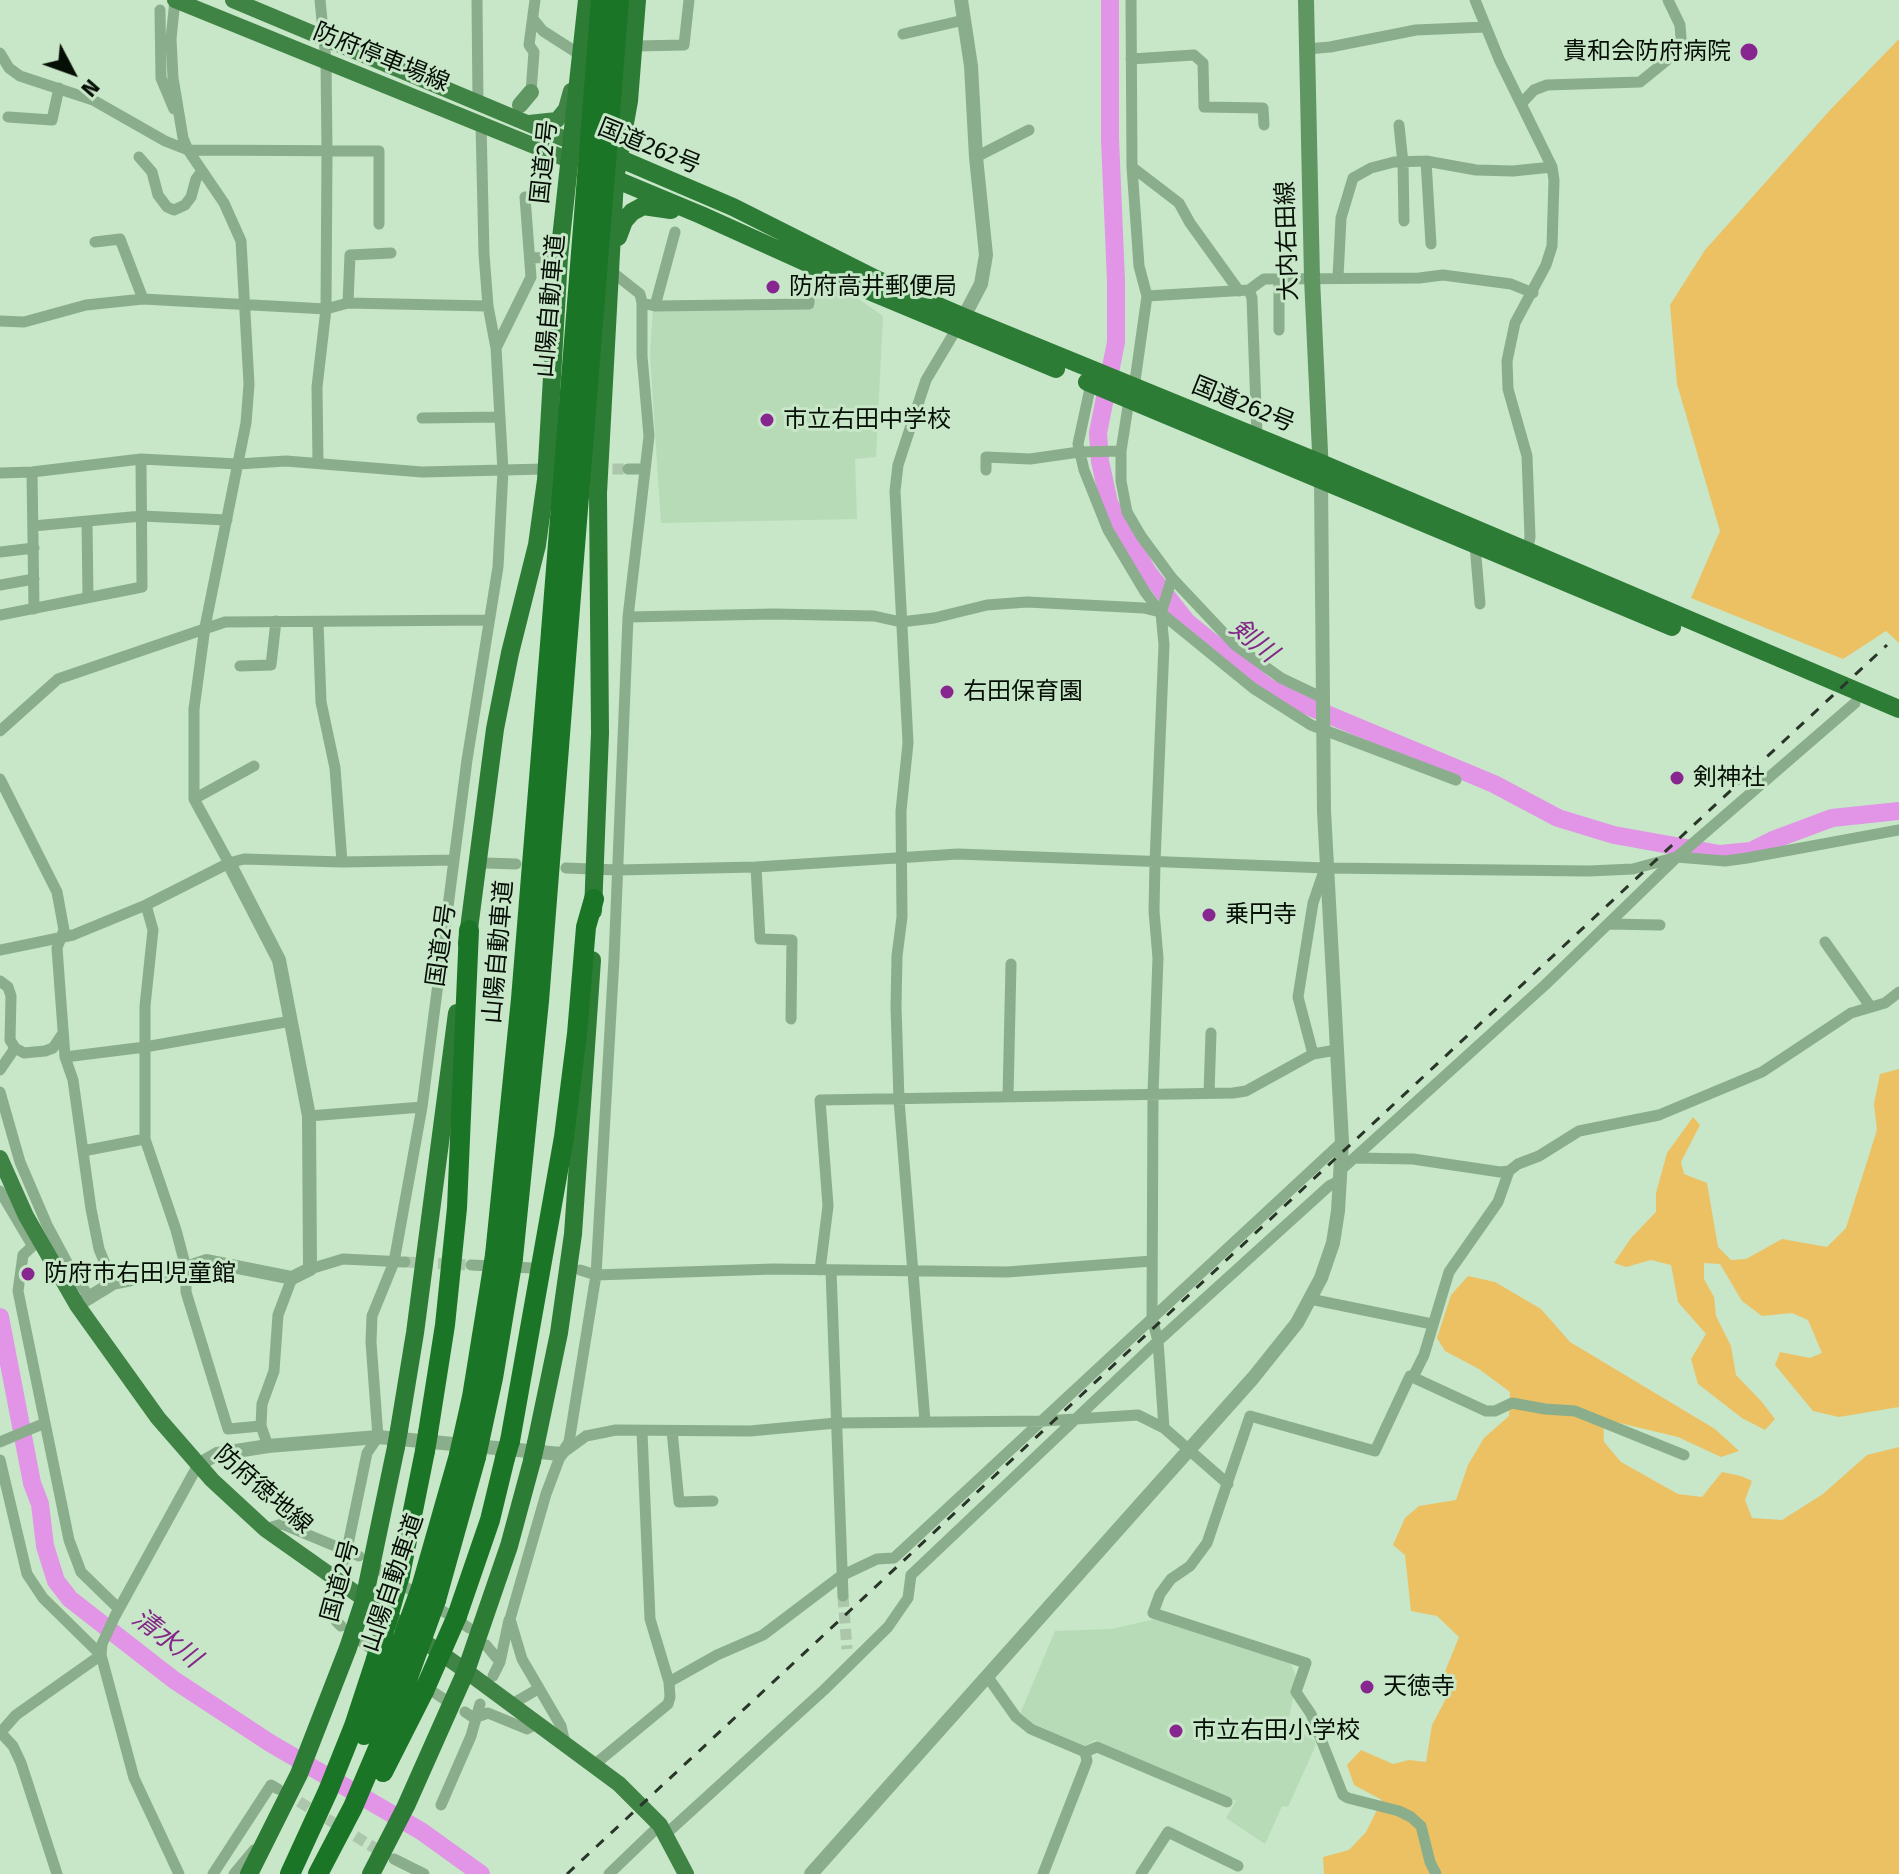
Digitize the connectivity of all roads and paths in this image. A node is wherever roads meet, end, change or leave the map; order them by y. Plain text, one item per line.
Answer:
1 (175, 0) edge
2 (233, 0) edge
3 (320, 0) edge
4 (477, 0) edge
5 (535, 0) edge
6 (587, 0) edge
7 (601, 0) edge
8 (619, 0) edge
9 (637, 0) edge
10 (689, 0) edge
11 (961, 0) edge
12 (1131, 0) edge
13 (1306, 0) edge
14 (1475, 0) edge
15 (1668, 0) edge
16 (160, 10) dead end
17 (533, 19) junction
18 (964, 20) junction
19 (1485, 27) junction
20 (903, 34) dead end
21 (324, 38) junction
22 (636, 46) junction
23 (1307, 49) junction
24 (0, 53) edge
25 (1131, 59) junction
26 (326, 61) junction
27 (581, 63) junction
28 (59, 88) junction
29 (478, 102) junction
30 (1521, 104) junction
31 (524, 109) junction
32 (8, 117) dead end
33 (179, 120) junction
34 (481, 124) junction
35 (1264, 125) dead end
36 (1399, 125) dead end
37 (1029, 130) dead end
38 (188, 150) junction
39 (327, 151) junction
40 (571, 151) junction
41 (139, 157) dead end
42 (976, 157) junction
43 (618, 158) junction
44 (1426, 161) junction
45 (1403, 163) junction
46 (1132, 167) junction
47 (1552, 167) junction
48 (644, 168) junction
49 (202, 171) junction
50 (616, 181) junction
51 (525, 197) dead end
52 (701, 215) junction
53 (1404, 221) dead end
54 (379, 224) dead end
55 (675, 232) dead end
56 (95, 242) dead end
57 (1431, 244) dead end
58 (391, 253) dead end
59 (559, 257) junction
60 (530, 258) junction
61 (812, 264) junction
62 (612, 265) junction
63 (1338, 277) junction
64 (1312, 278) junction
65 (1279, 279) junction
66 (1244, 290) junction
67 (1533, 293) junction
68 (1147, 296) junction
69 (143, 299) junction
70 (242, 303) junction
71 (348, 303) junction
72 (642, 303) junction
73 (488, 306) junction
74 (655, 306) junction
75 (326, 309) junction
76 (0, 321) edge
77 (961, 322) junction
78 (1279, 330) dead end
79 (555, 331) junction
80 (496, 348) junction
81 (1095, 381) junction
82 (1129, 393) junction
83 (500, 417) junction
84 (422, 418) dead end
85 (1257, 436) junction
86 (1121, 451) junction
87 (1079, 452) junction
88 (141, 459) junction
89 (318, 463) junction
90 (238, 464) junction
91 (544, 469) dead end
92 (628, 469) tunnel mouth
93 (645, 469) junction
94 (986, 470) dead end
95 (503, 471) junction
96 (1321, 471) junction
97 (32, 472) junction
98 (0, 473) edge
99 (142, 516) junction
100 (227, 520) junction
101 (87, 522) junction
102 (33, 526) junction
103 (1475, 545) junction
104 (34, 548) junction
105 (0, 552) edge
106 (1525, 559) junction
107 (34, 579) junction
108 (1171, 581) junction
109 (0, 585) edge
110 (88, 597) junction
111 (1480, 604) dead end
112 (1162, 608) junction
113 (34, 609) junction
114 (0, 615) edge
115 (628, 617) junction
116 (487, 620) junction
117 (276, 621) junction
118 (318, 622) junction
119 (901, 622) junction
120 (205, 627) junction
121 (559, 633) junction
122 (240, 666) dead end
123 (1323, 700) junction
124 (1855, 703) junction
125 (1899, 709) edge
126 (1899, 722) edge
127 (1323, 727) junction
128 (0, 731) edge
129 (254, 766) dead end
130 (0, 779) edge
131 (1456, 780) dead end
132 (194, 799) junction
133 (1899, 830) edge
134 (901, 856) junction
135 (1677, 857) junction
136 (454, 860) junction
137 (342, 862) junction
138 (1155, 862) junction
139 (229, 863) junction
140 (486, 863) dead end
141 (516, 864) dead end
142 (756, 867) junction
143 (566, 868) dead end
144 (1326, 868) junction
145 (595, 869) junction
146 (617, 870) junction
147 (594, 899) junction
148 (146, 905) junction
149 (1610, 924) junction
150 (1660, 925) dead end
151 (469, 930) junction
152 (60, 939) junction
153 (1825, 942) dead end
154 (0, 950) edge
155 (1011, 964) dead end
156 (0, 981) edge
157 (1899, 992) edge
158 (1870, 1006) junction
159 (791, 1019) dead end
160 (291, 1021) junction
161 (63, 1032) junction
162 (1211, 1033) dead end
163 (145, 1047) junction
164 (15, 1048) junction
165 (1336, 1050) junction
166 (1313, 1054) junction
167 (65, 1057) junction
168 (0, 1070) edge
169 (0, 1092) edge
170 (1153, 1093) junction
171 (1209, 1093) junction
172 (1008, 1097) junction
173 (899, 1100) junction
174 (422, 1107) junction
175 (309, 1116) junction
176 (145, 1139) junction
177 (1342, 1142) junction
178 (83, 1151) junction
179 (0, 1158) edge
180 (1355, 1158) junction
181 (1509, 1171) junction
182 (1341, 1175) junction
183 (0, 1191) edge
184 (36, 1242) junction
185 (1152, 1261) junction
186 (399, 1262) junction
187 (471, 1265) tunnel mouth
188 (186, 1268) junction
189 (533, 1268) dead end
190 (310, 1269) junction
191 (580, 1270) dead end
192 (826, 1270) junction
193 (911, 1272) junction
194 (596, 1275) junction
195 (292, 1278) junction
196 (113, 1283) junction
197 (1310, 1299) junction
198 (83, 1301) junction
199 (1152, 1318) junction
200 (1432, 1324) junction
201 (1158, 1341) junction
202 (1413, 1377) junction
203 (1075, 1419) junction
204 (925, 1421) junction
205 (1044, 1421) junction
206 (45, 1423) junction
207 (836, 1423) junction
208 (261, 1426) junction
209 (1164, 1428) junction
210 (672, 1431) junction
211 (642, 1432) junction
212 (378, 1437) junction
213 (2, 1441) edge
214 (268, 1446) junction
215 (1189, 1449) junction
216 (561, 1454) junction
217 (1684, 1455) dead end
218 (0, 1460) edge
219 (198, 1465) junction
220 (1228, 1484) junction
221 (713, 1501) dead end
222 (265, 1529) junction
223 (347, 1549) junction
224 (359, 1556) dead end
225 (344, 1564) dead end
226 (378, 1569) dead end
227 (841, 1576) junction
228 (843, 1596) tunnel mouth
229 (334, 1598) dead end
230 (364, 1600) junction
231 (117, 1612) junction
232 (510, 1619) junction
233 (463, 1622) junction
234 (341, 1626) dead end
235 (361, 1641) dead end
236 (486, 1645) dead end
237 (847, 1649) tunnel mouth
238 (101, 1650) junction
239 (853, 1661) junction
240 (500, 1662) junction
241 (466, 1671) junction
242 (399, 1674) junction
243 (493, 1676) dead end
244 (987, 1676) junction
245 (669, 1682) junction
246 (538, 1689) junction
247 (444, 1699) dead end
248 (480, 1704) dead end
249 (512, 1704) junction
250 (470, 1715) junction
251 (538, 1723) junction
252 (0, 1732) edge
253 (565, 1743) junction
254 (1085, 1752) junction
255 (594, 1765) junction
256 (357, 1774) junction
257 (278, 1789) dead end
258 (344, 1802) junction
259 (1227, 1802) dead end
260 (441, 1805) dead end
261 (274, 1827) junction
262 (663, 1830) junction
263 (394, 1859) tunnel mouth
264 (1238, 1866) dead end
265 (57, 1874) edge
266 (179, 1874) edge
267 (213, 1874) edge
268 (234, 1874) edge
269 (249, 1874) edge
270 (292, 1874) edge
271 (318, 1874) edge
272 (328, 1874) edge
273 (371, 1874) edge
274 (424, 1874) edge
275 (609, 1874) edge
276 (686, 1874) edge
277 (811, 1874) edge
278 (1043, 1874) edge
279 (1141, 1874) edge
280 (1436, 1874) edge

1 - 26 main road, 防府停車場線
1 - 33 street
2 - 21 main road, 防府停車場線
3 - 21 street
4 - 29 street
5 - 17 street
6 - 27 highway, 国道2号
7 - 121 highway, 山陽自動車道, bridge
8 - 121 highway, 山陽自動車道, bridge
9 - 22 highway
10 - 22 street
11 - 18 street
12 - 25 street
13 - 23 main road, 大内右田線
14 - 19 street
15 - 30 street
16 - 33 street
17 - 27 street
17 - 31 street
18 - 20 street
18 - 42 street
19 - 23 street
19 - 30 street
21 - 26 street
21 - 29 main road, 防府停車場線
22 - 43 highway
23 - 64 main road, 大内右田線
24 - 28 street
25 - 35 street
25 - 46 street
26 - 34 main road, 防府停車場線
26 - 39 street
27 - 31 main road
27 - 40 highway, 国道2号
28 - 32 street
28 - 38 street
29 - 31 main road, 防府停車場線
30 - 47 street
31 - 40 main road, 防府停車場線
33 - 38 street
34 - 40 main road, 防府停車場線
34 - 73 street
36 - 45 street
37 - 42 street
38 - 39 street
38 - 49 street
39 - 54 street
39 - 75 street
40 - 43 highway, 国道262号
40 - 50 highway, 国道262号
40 - 59 highway, 国道2号
41 - 49 street
42 - 77 street
43 - 48 highway, 国道262号
43 - 50 highway
44 - 45 street
44 - 47 street
44 - 57 street
45 - 53 street
45 - 63 street
46 - 66 street
46 - 68 street
47 - 67 street
48 - 50 highway
48 - 77 highway, 国道262号
49 - 70 street
50 - 52 highway, 国道262号
50 - 62 highway
50 - 79 highway
51 - 60 street
52 - 61 highway, 国道262号
52 - 62 highway
55 - 74 street
56 - 69 street
58 - 71 street
59 - 60 street
59 - 79 highway, 国道2号
60 - 80 street
61 - 74 street
61 - 77 highway, 国道262号
62 - 72 street
62 - 145 highway
63 - 64 street
63 - 67 street
64 - 65 street
64 - 96 main road, 大内右田線
65 - 66 street
65 - 78 street
66 - 68 street
66 - 85 street
67 - 106 street
68 - 82 street
69 - 70 street
69 - 76 street
70 - 75 street
70 - 90 street
71 - 73 street
71 - 75 street
72 - 74 street
72 - 93 street
73 - 80 street
75 - 89 street
77 - 81 highway, 国道262号
77 - 119 street
79 - 151 highway, 国道2号
80 - 83 street
81 - 82 highway, 国道262号
81 - 87 street
82 - 85 highway, 国道262号
82 - 86 street
82 - 96 highway, 国道262号
83 - 84 street
83 - 95 street
85 - 96 highway, 国道262号
86 - 87 street
86 - 108 street
87 - 94 street
87 - 112 street
88 - 90 street
88 - 97 street
88 - 99 street
89 - 90 street
89 - 95 street
90 - 100 street
91 - 95 street
92 - 93 street
93 - 115 street
95 - 116 street
96 - 103 highway, 国道262号
96 - 106 highway, 国道262号
96 - 123 street
97 - 98 street
97 - 102 street
99 - 100 street
99 - 101 street
99 - 110 street
100 - 120 street
101 - 102 street
101 - 110 street
102 - 104 street
103 - 106 highway, 国道262号
103 - 111 street
104 - 105 street
104 - 107 street
106 - 124 highway, 国道262号
106 - 125 highway, 国道262号
107 - 109 street
107 - 113 street
108 - 112 street
108 - 123 street
110 - 113 street
112 - 119 street
112 - 127 street
112 - 138 street
113 - 114 street
115 - 119 street
115 - 146 street
116 - 118 street
116 - 136 street
117 - 118 street
117 - 120 street
117 - 122 street
118 - 137 street
119 - 134 street
120 - 128 street
120 - 132 street
121 - 242 highway, 山陽自動車道, bridge
123 - 127 street
124 - 126 highway, 国道262号
124 - 135 street
127 - 131 street
127 - 144 street
129 - 132 street
130 - 152 street
132 - 139 street
133 - 135 street
134 - 138 street
134 - 142 street
134 - 173 street
135 - 144 street
135 - 149 street
136 - 137 street
136 - 174 street
137 - 139 street
138 - 144 street
138 - 170 street
139 - 148 street
139 - 160 street
140 - 141 street
142 - 146 street
142 - 159 street
143 - 145 street
144 - 165 street
144 - 166 street
145 - 146 street
145 - 147 highway
146 - 194 street
147 - 233 highway
147 - 241 highway
148 - 152 street
148 - 163 street
149 - 150 street
149 - 180 street
151 - 230 highway, 国道2号
151 - 242 highway, bridge
152 - 154 street
152 - 161 street
153 - 158 street
155 - 172 street
156 - 164 street
157 - 158 street
158 - 181 street
160 - 163 street
160 - 175 street
161 - 164 street
161 - 167 street
162 - 171 street
163 - 167 street
163 - 176 street
164 - 168 street
165 - 166 street
165 - 177 street
166 - 171 street
167 - 178 street
169 - 198 street
170 - 171 street
170 - 172 street
170 - 185 street
172 - 173 street
173 - 192 street
173 - 193 street
174 - 175 street
174 - 186 street
175 - 190 street
176 - 178 street
176 - 188 street
177 - 182 street
177 - 199 street
178 - 196 street
179 - 184 main road, 防府徳地線
180 - 181 street
180 - 182 street
181 - 200 street
182 - 197 street
182 - 201 street
183 - 184 street
184 - 198 main road, 防府徳地線
184 - 206 street
185 - 193 street
185 - 199 street
186 - 190 street
186 - 212 street
187 - 189 street
188 - 195 street
188 - 196 street
188 - 208 street
190 - 195 street
191 - 194 street
192 - 193 street
192 - 194 street
192 - 207 street
193 - 204 street
194 - 216 street
195 - 208 street
196 - 198 street
197 - 200 street
197 - 215 street
198 - 219 main road, 防府徳地線
199 - 201 street
199 - 205 street
200 - 202 street
201 - 203 street
201 - 209 street
202 - 217 street
202 - 220 street
203 - 205 street
203 - 209 street
203 - 239 street
204 - 205 street
204 - 207 street
205 - 227 street
206 - 213 street
206 - 231 street
207 - 210 street
207 - 227 street
208 - 214 street
209 - 215 street
210 - 211 street
210 - 221 street
211 - 216 street
211 - 245 street
212 - 214 street
212 - 216 street
212 - 223 street
214 - 219 street
215 - 220 street
215 - 244 street
216 - 232 street
218 - 238 street
219 - 222 main road, 防府徳地線
219 - 231 street
220 - 280 street
222 - 223 street
222 - 230 main road, 防府徳地線
223 - 224 street
223 - 225 street
226 - 233 street
227 - 228 street
227 - 245 street
229 - 234 street
230 - 241 main road, 防府徳地線
230 - 261 highway, 国道2号
231 - 238 street
232 - 240 street
232 - 246 street
233 - 242 highway, bridge
235 - 247 street
236 - 240 street
237 - 239 street
238 - 252 street
238 - 266 street
239 - 262 street
240 - 243 street
241 - 249 main road, 防府徳地線
241 - 273 highway
242 - 256 highway
242 - 256 highway, 山陽自動車道
244 - 254 street
244 - 277 street
245 - 255 street
246 - 249 street
246 - 253 street
248 - 250 street
249 - 251 main road, 防府徳地線
250 - 251 street
250 - 260 street
251 - 253 main road, 防府徳地線
252 - 265 street
253 - 255 main road, 防府徳地線
254 - 259 street
254 - 278 street
255 - 262 main road, 防府徳地線
256 - 258 highway
256 - 258 highway, 山陽自動車道
257 - 267 street
258 - 270 highway
258 - 271 highway, 山陽自動車道
258 - 272 highway
261 - 268 street
261 - 269 highway, 国道2号
262 - 275 street
262 - 276 main road, 防府徳地線
263 - 274 street
264 - 279 street

